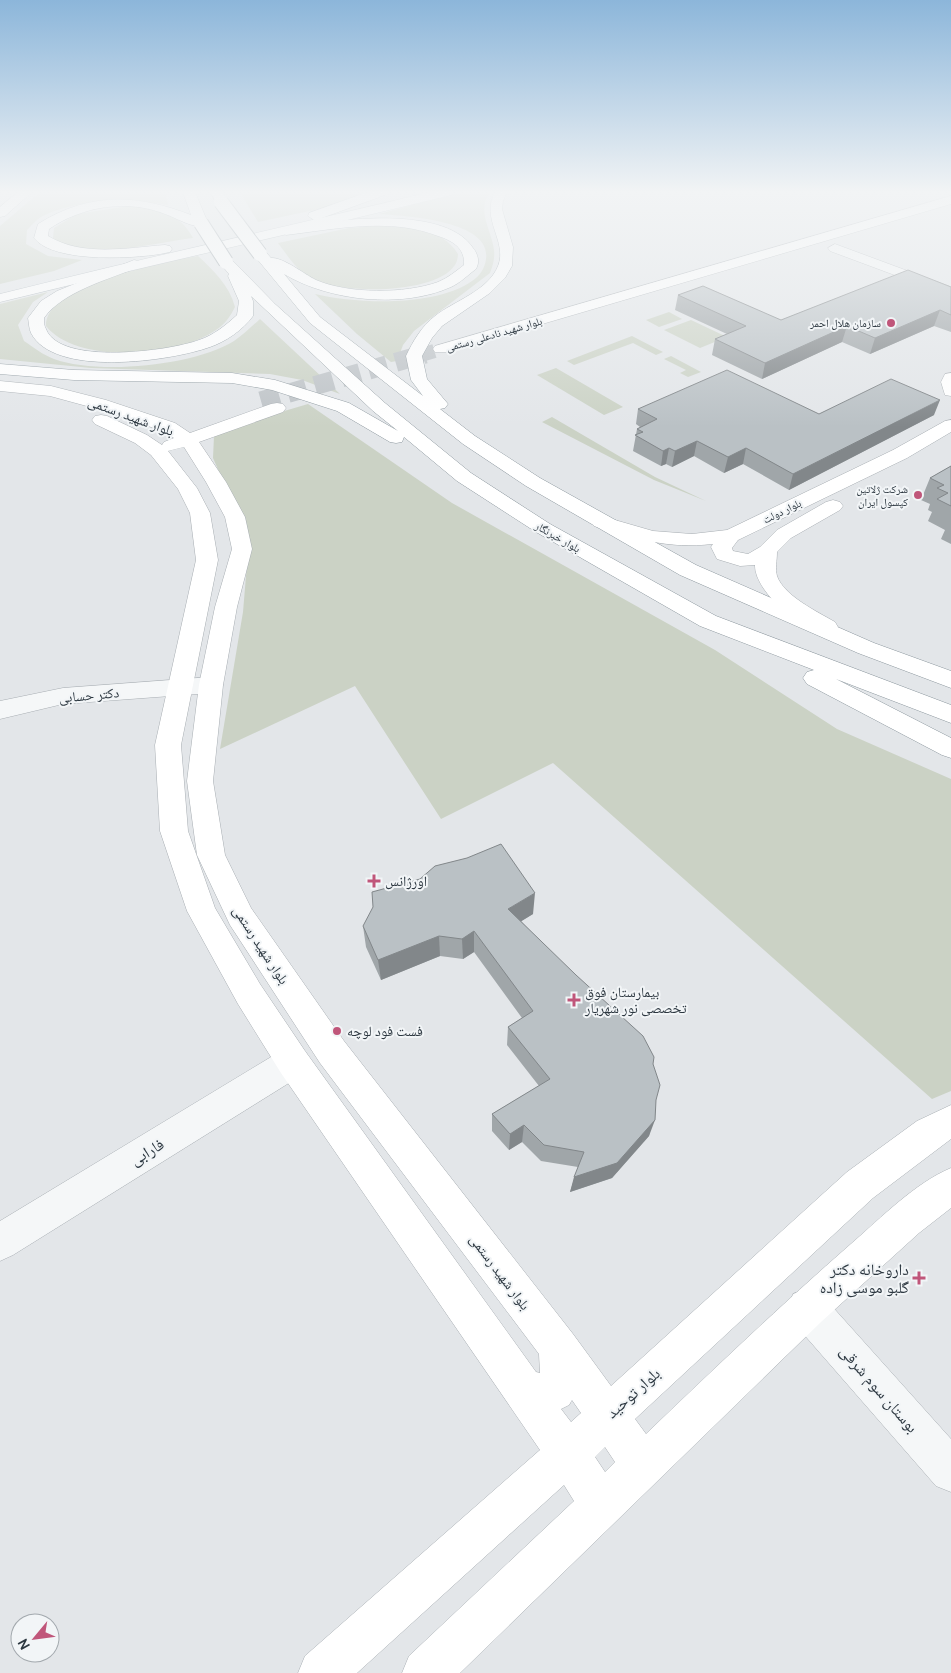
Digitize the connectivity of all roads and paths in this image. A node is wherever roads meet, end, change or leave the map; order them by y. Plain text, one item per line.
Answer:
1 (78, 270) edge
2 (110, 270) edge
3 (119, 270) edge
4 (231, 270) edge
5 (234, 270) edge
6 (273, 270) edge
7 (290, 270) edge
8 (466, 270) edge
9 (501, 270) edge
10 (719, 270) edge
11 (733, 270) edge
12 (893, 270) edge
13 (0, 289) edge
14 (951, 292) edge
15 (0, 298) edge
16 (0, 370) edge
17 (951, 378) edge
18 (0, 386) edge
19 (951, 391) edge
20 (0, 398) edge
21 (269, 405) tunnel mouth
22 (951, 425) edge
23 (164, 439) junction
24 (469, 440) junction
25 (951, 446) edge
26 (464, 477) junction
27 (601, 522) junction
28 (731, 536) junction
29 (767, 551) junction
30 (708, 621) junction
31 (866, 648) junction
32 (951, 680) edge
33 (211, 685) junction
34 (179, 688) junction
35 (0, 710) edge
36 (951, 714) edge
37 (951, 748) edge
38 (293, 1062) junction
39 (951, 1121) edge
40 (951, 1186) edge
41 (0, 1242) edge
42 (807, 1308) junction
43 (559, 1348) junction
44 (523, 1388) junction
45 (608, 1416) junction
46 (567, 1454) junction
47 (642, 1464) junction
48 (951, 1471) edge
49 (601, 1504) junction
50 (322, 1673) edge
51 (426, 1673) edge

1 - 13 main road
2 - 15 main road
3 - 4 main road
5 - 26 main road, بلوار خبرنگار
6 - 24 main road
7 - 8 main road
9 - 24 main road
10 - 11 main road, بلوار شهید نادعلی رستمی
12 - 14 street
16 - 26 main road
17 - 19 main road
18 - 23 main road, بلوار شهید رستمی
20 - 23 main road, بلوار شهید رستمی
21 - 23 main road
22 - 28 main road, بلوار دولت
23 - 33 main road, بلوار شهید رستمی
23 - 34 main road, بلوار شهید رستمی
24 - 27 main road
25 - 29 main road, بلوار دولت
26 - 30 main road, بلوار خبرنگار
27 - 28 main road, بلوار دولت
27 - 31 main road
28 - 29 main road
29 - 31 main road
30 - 36 main road, بلوار خبرنگار
30 - 37 main road
31 - 32 main road
33 - 34 street, دکتر حسابی
33 - 43 main road, بلوار شهید رستمی
34 - 35 street, دکتر حسابی
34 - 38 main road, بلوار شهید رستمی
38 - 41 street, فارابی
38 - 44 main road, بلوار شهید رستمی
39 - 45 main road, بلوار توحید
40 - 42 main road
42 - 47 main road
42 - 48 street, بوستان سوم شرقی
43 - 44 main road
43 - 45 main road, بلوار شهید رستمی
44 - 46 main road, بلوار شهید رستمی
45 - 46 main road, بلوار توحید
45 - 47 main road, بلوار شهید رستمی
46 - 49 main road, بلوار شهید رستمی
46 - 50 main road, بلوار توحید
47 - 49 main road
49 - 51 main road

